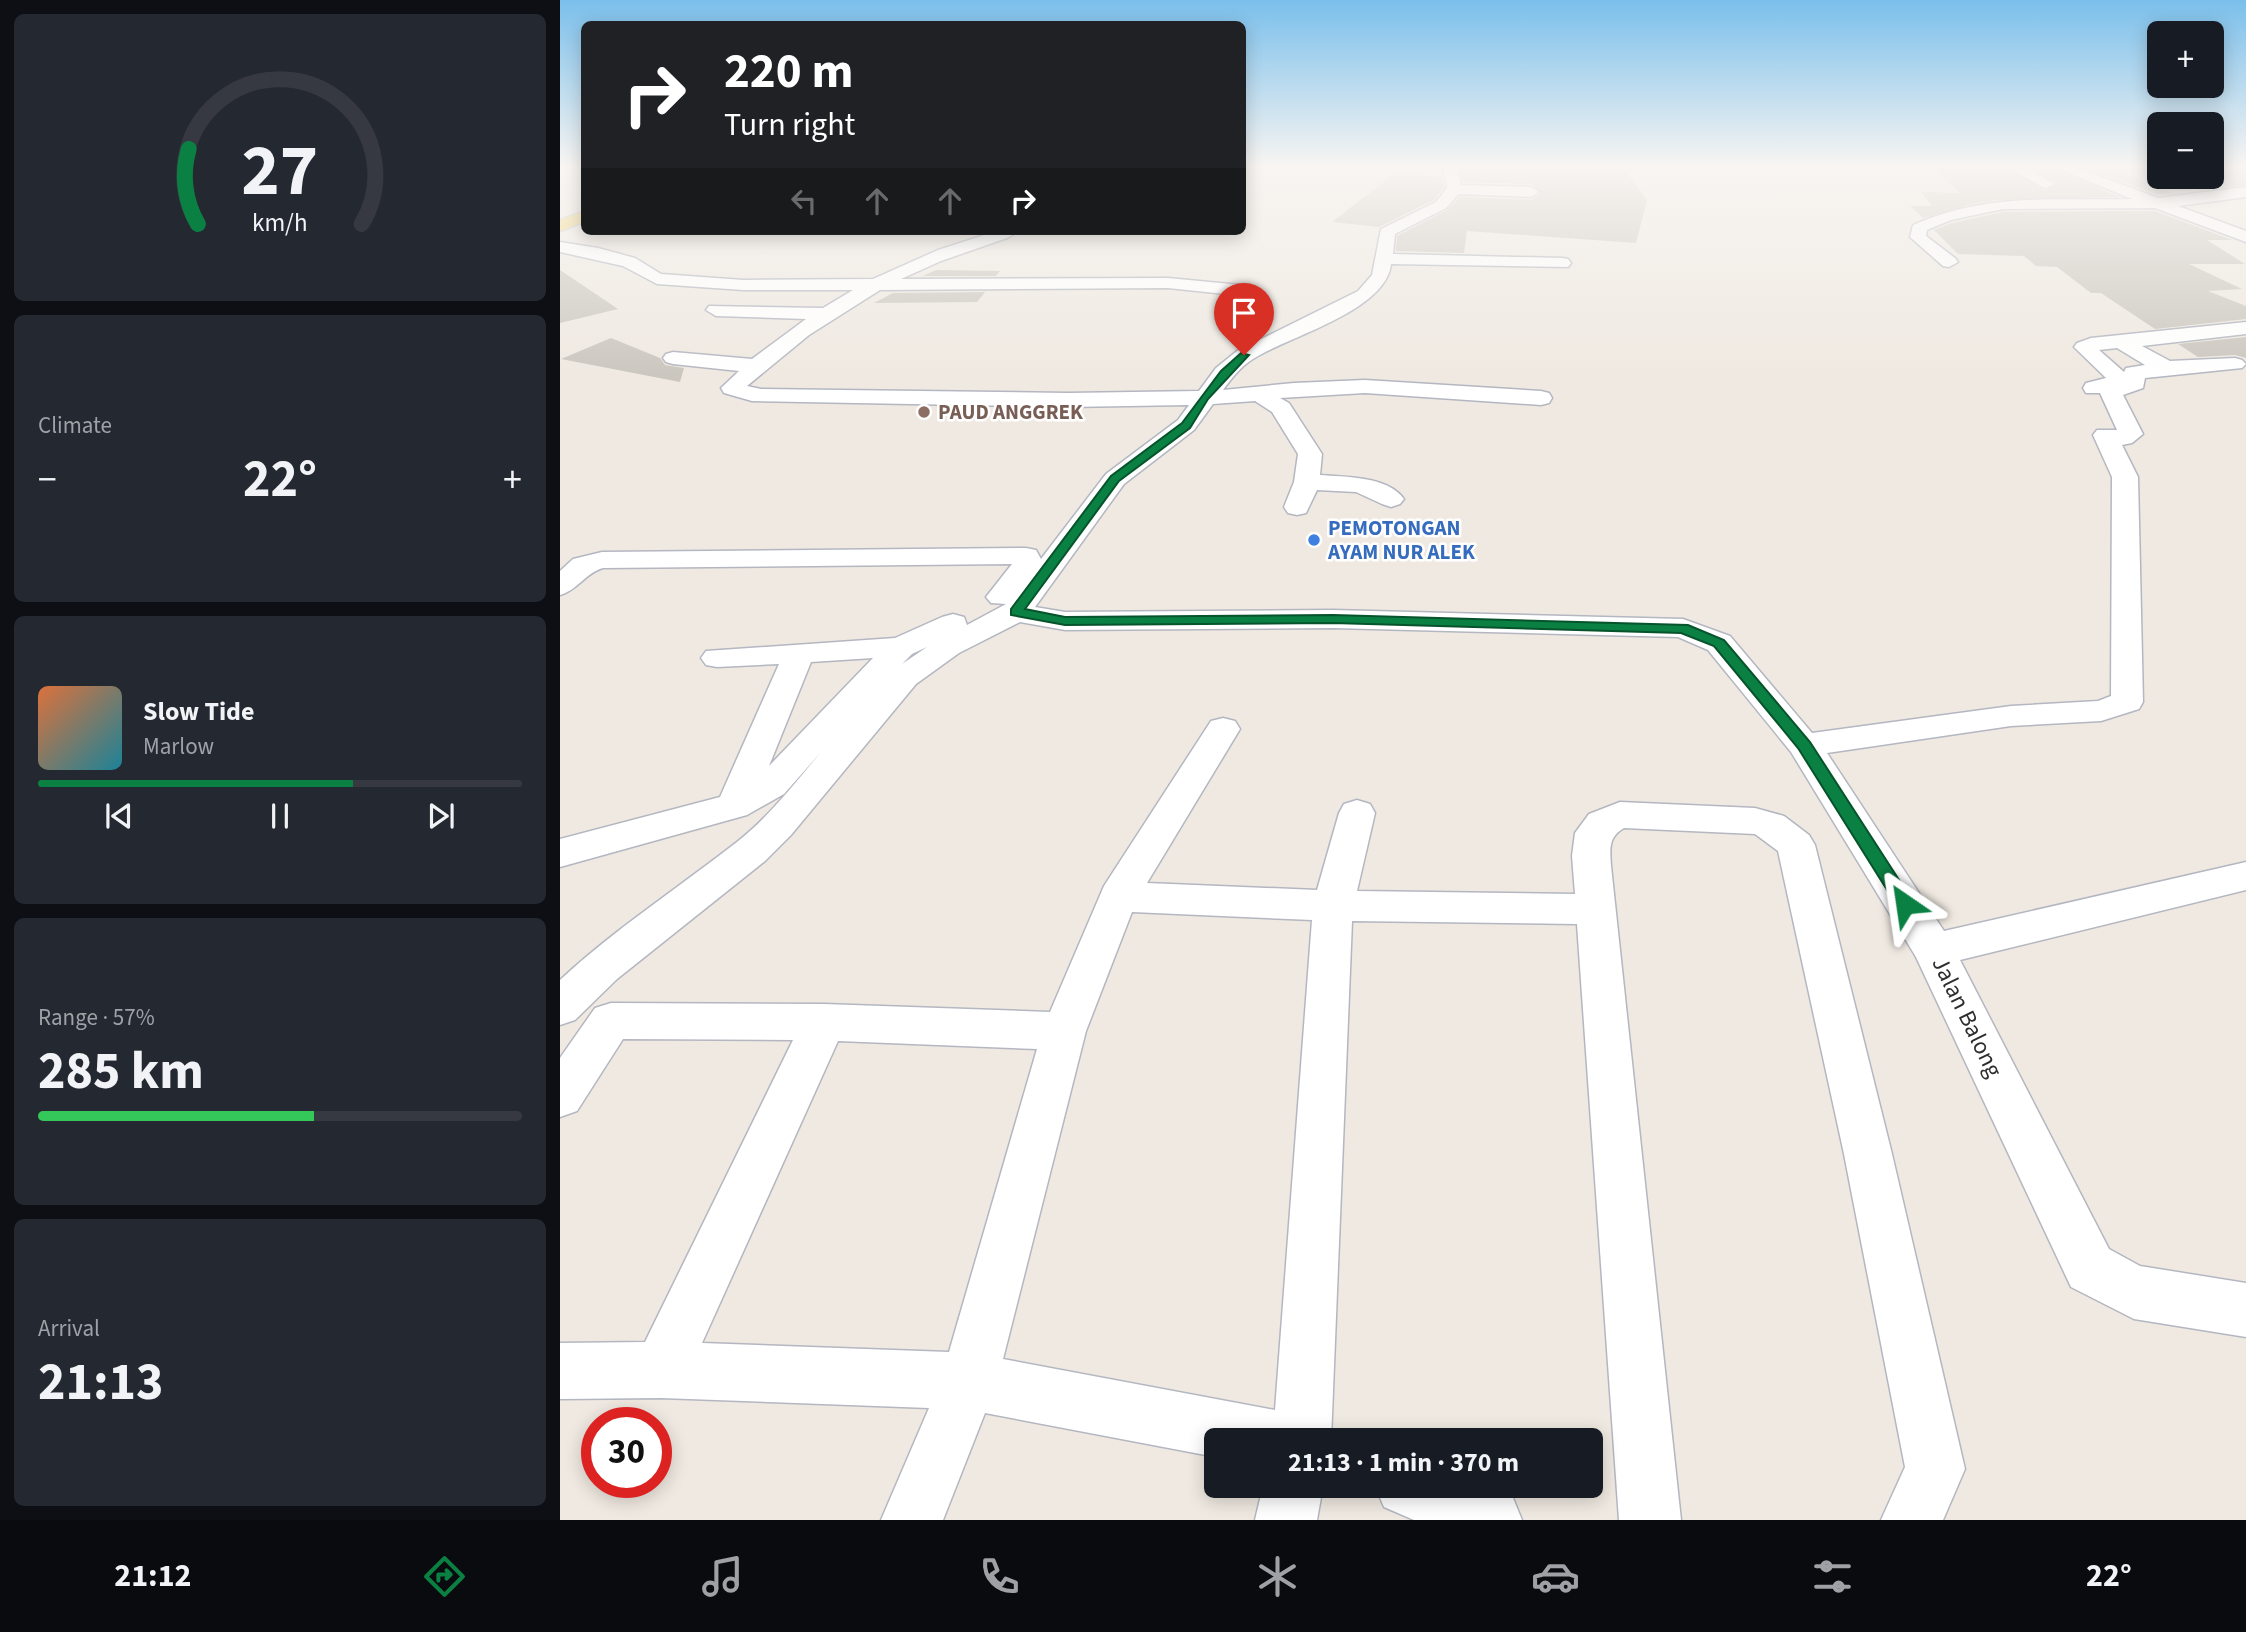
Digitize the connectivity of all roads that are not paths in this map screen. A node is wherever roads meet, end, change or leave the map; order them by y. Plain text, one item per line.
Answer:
1 (1000, 235) edge
2 (1387, 235) edge
3 (1917, 235) edge
4 (560, 247) edge
5 (1384, 259) junction
6 (1949, 262) dead end
7 (1562, 263) dead end
8 (884, 283) junction
9 (1244, 290) dead end
10 (716, 310) dead end
11 (829, 314) junction
12 (2246, 328) edge
13 (2121, 342) junction
14 (673, 358) dead end
15 (2235, 365) dead end
16 (755, 366) junction
17 (2166, 368) junction
18 (1259, 394) junction
19 (1204, 398) junction
20 (1541, 398) dead end
21 (2105, 435) junction
22 (1307, 482) junction
23 (1391, 499) dead end
24 (1297, 508) dead end
25 (560, 586) edge
26 (1016, 612) junction
27 (901, 647) junction
28 (799, 653) junction
29 (717, 658) dead end
30 (1223, 729) dead end
31 (1804, 745) junction
32 (734, 806) junction
33 (1357, 813) dead end
34 (560, 853) edge
35 (2246, 876) edge
36 (1118, 897) junction
37 (1333, 906) junction
38 (1596, 909) junction
39 (1934, 950) junction
40 (560, 1006) edge
41 (824, 1022) junction
42 (1064, 1031) junction
43 (560, 1096) edge
44 (2246, 1310) edge
45 (661, 1370) junction
46 (560, 1371) edge
47 (970, 1381) junction
48 (1217, 1428) edge
49 (1303, 1428) edge
50 (1291, 1498) edge
51 (1435, 1498) edge
52 (912, 1520) edge
53 (1286, 1520) edge
54 (1491, 1520) edge
55 (1650, 1520) edge
56 (1912, 1520) edge

1 - 8 street
2 - 5 street
3 - 6 street
4 - 8 street
5 - 7 street
5 - 19 street
8 - 9 street
8 - 11 street
10 - 11 street
11 - 16 street
12 - 13 street
13 - 17 street
13 - 21 street
14 - 16 street
15 - 17 street
16 - 19 street
17 - 21 street
18 - 19 street
18 - 20 street
18 - 22 street
19 - 26 street
21 - 31 street
22 - 23 street
22 - 24 street
25 - 27 street
26 - 31 street, Jalan Balong
26 - 40 street
27 - 28 street
27 - 32 street
28 - 29 street
28 - 32 street
30 - 36 street
31 - 39 street, Jalan Balong
32 - 34 street
33 - 37 street
35 - 39 street
36 - 37 street
36 - 42 street
37 - 38 street
37 - 49 street
38 - 55 street
38 - 56 street
39 - 44 street, Jalan Balong
41 - 42 street
41 - 43 street
41 - 45 street
42 - 47 street
45 - 46 street
45 - 47 street
47 - 48 street
47 - 52 street
50 - 53 street
51 - 54 street

